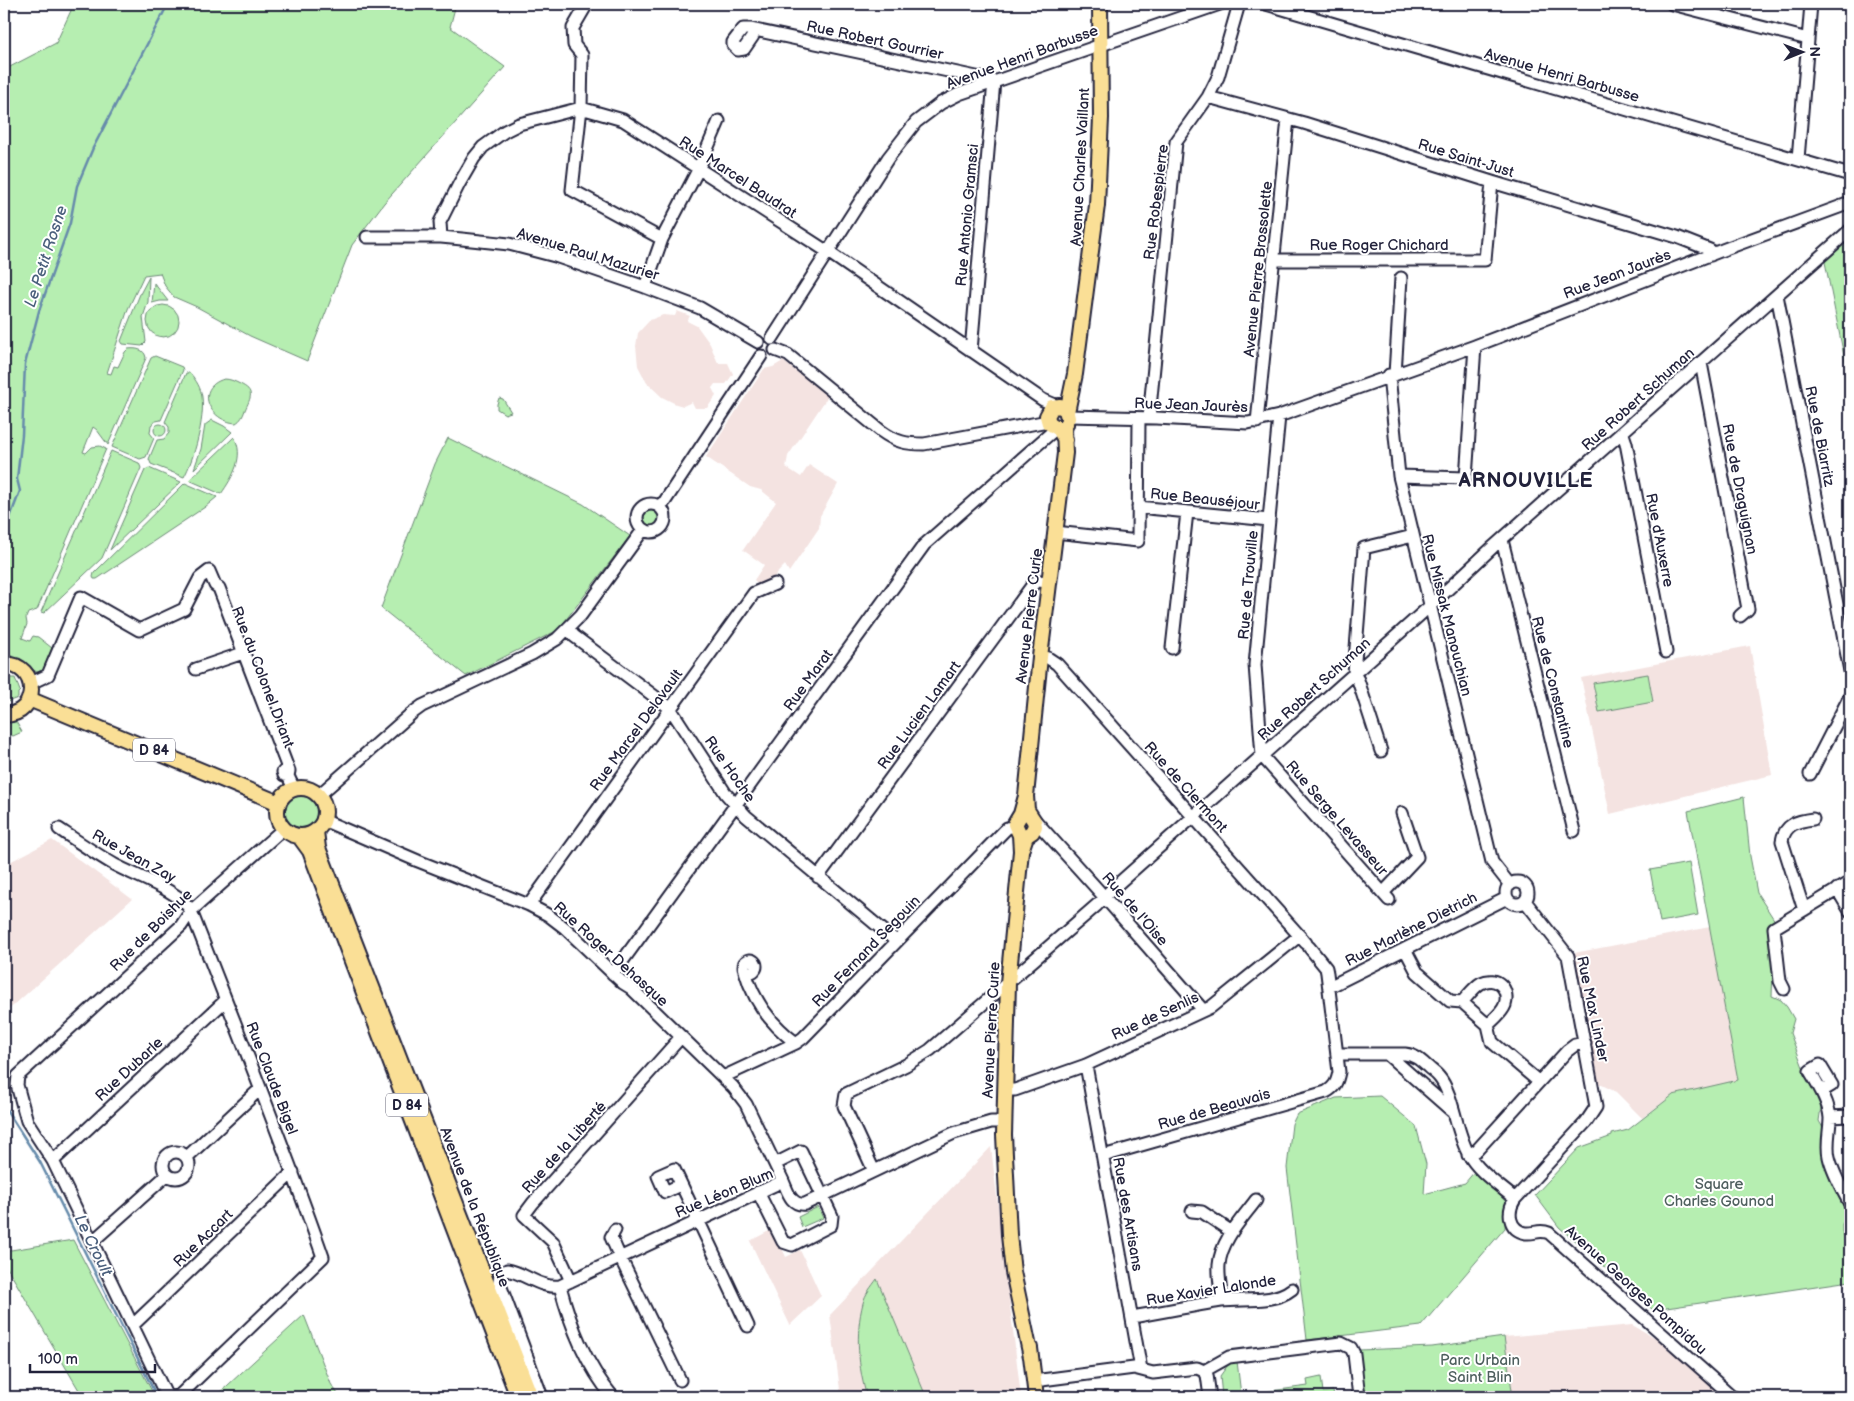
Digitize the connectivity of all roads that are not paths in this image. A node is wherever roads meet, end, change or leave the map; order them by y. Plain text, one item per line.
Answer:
1 (587, 4) edge
2 (1100, 4) edge
3 (1220, 4) edge
4 (1239, 4) edge
5 (1266, 4) edge
6 (1672, 4) edge
7 (1811, 4) edge
8 (750, 29) dead end
9 (1808, 39) junction
10 (1101, 44) junction
11 (994, 82) junction
12 (1208, 97) junction
13 (581, 108) junction
14 (1288, 119) junction
15 (719, 121) dead end
16 (1798, 159) junction
17 (698, 170) junction
18 (1850, 175) edge
19 (1492, 182) junction
20 (1850, 203) edge
21 (1850, 230) edge
22 (367, 237) dead end
23 (440, 237) junction
24 (662, 239) junction
25 (828, 252) junction
26 (1711, 255) junction
27 (1274, 260) junction
28 (1401, 278) dead end
29 (645, 287) junction
30 (1777, 295) junction
31 (758, 342) junction
32 (773, 345) junction
33 (1475, 346) junction
34 (971, 351) junction
35 (761, 356) junction
36 (1701, 364) junction
37 (1392, 374) junction
38 (1279, 416) junction
39 (1144, 418) junction
40 (1057, 420) junction
41 (1256, 422) junction
42 (1623, 434) junction
43 (1399, 476) junction
44 (659, 506) junction
45 (1138, 507) junction
46 (1188, 512) junction
47 (1269, 520) junction
48 (643, 530) junction
49 (1055, 532) junction
50 (1413, 536) junction
51 (1502, 540) junction
52 (1049, 582) junction
53 (775, 584) dead end
54 (1430, 606) junction
55 (1740, 616) dead end
56 (568, 628) junction
57 (1172, 648) dead end
58 (1666, 652) dead end
59 (240, 654) junction
60 (1040, 657) junction
61 (4, 664) edge
62 (196, 669) dead end
63 (1850, 671) edge
64 (1354, 673) junction
65 (31, 683) junction
66 (1850, 696) edge
67 (30, 699) junction
68 (670, 708) junction
69 (4, 715) edge
70 (1381, 751) dead end
71 (1262, 756) junction
72 (1810, 774) dead end
73 (294, 790) junction
74 (318, 796) junction
75 (279, 803) junction
76 (735, 806) junction
77 (1402, 813) dead end
78 (1193, 816) junction
79 (1813, 818) dead end
80 (1028, 825) junction
81 (320, 826) junction
82 (283, 829) junction
83 (58, 830) dead end
84 (1574, 830) dead end
85 (299, 836) junction
86 (818, 877) junction
87 (1850, 882) edge
88 (1510, 885) junction
89 (1837, 889) junction
90 (1104, 897) junction
91 (1507, 898) junction
92 (1525, 901) junction
93 (529, 905) junction
94 (1804, 910) junction
95 (191, 911) junction
96 (1850, 911) edge
97 (896, 941) junction
98 (1305, 942) junction
99 (1405, 949) junction
100 (745, 971) dead end
101 (613, 974) junction
102 (1008, 983) junction
103 (1329, 986) junction
104 (1784, 989) dead end
105 (226, 1000) junction
106 (1462, 1002) junction
107 (1203, 1010) junction
108 (1488, 1025) junction
109 (681, 1037) junction
110 (796, 1043) junction
111 (1584, 1043) junction
112 (1337, 1054) junction
113 (1388, 1054) junction
114 (1086, 1065) junction
115 (723, 1077) junction
116 (1539, 1082) junction
117 (1333, 1088) joint
118 (260, 1089) junction
119 (1004, 1090) junction
120 (1822, 1091) dead end
121 (1452, 1112) junction
122 (1850, 1116) edge
123 (1830, 1117) junction
124 (1004, 1122) junction
125 (1468, 1155) junction
126 (1102, 1156) junction
127 (186, 1157) junction
128 (53, 1161) junction
129 (775, 1164) junction
130 (874, 1171) junction
131 (293, 1172) junction
132 (167, 1175) junction
133 (783, 1181) junction
134 (680, 1185) dead end
135 (758, 1192) junction
136 (823, 1196) junction
137 (1515, 1199) junction
138 (1256, 1200) dead end
139 (1850, 1204) edge
140 (1192, 1211) dead end
141 (697, 1220) junction
142 (615, 1230) dead end
143 (1232, 1232) junction
144 (93, 1242) junction
145 (620, 1257) junction
146 (565, 1284) junction
147 (1292, 1289) dead end
148 (1222, 1301) junction
149 (1132, 1318) junction
150 (133, 1325) junction
151 (748, 1326) dead end
152 (1141, 1369) junction
153 (1204, 1371) junction
154 (680, 1380) dead end
155 (1034, 1381) junction
156 (172, 1397) edge
157 (518, 1397) edge
158 (531, 1397) edge
159 (542, 1397) edge
160 (613, 1397) edge
161 (1036, 1397) edge
162 (1210, 1397) edge
163 (1359, 1397) edge
164 (1733, 1397) edge

1 - 13 street
2 - 10 main road, Avenue Charles Vaillant
3 - 10 street, Avenue Henri Barbusse
4 - 12 street, Rue Robespierre
5 - 16 street, Avenue Henri Barbusse
6 - 9 street
7 - 9 street
8 - 11 street, Rue Robert Gourrier
9 - 16 street
10 - 11 street, Avenue Henri Barbusse
10 - 40 main road, Avenue Charles Vaillant
11 - 25 street, Avenue Henri Barbusse
11 - 34 street, Rue Antonio Gramsci
12 - 14 street, Rue Saint-Just
12 - 39 street, Rue Robespierre
13 - 17 street, Rue Marcel Baudrat
13 - 23 street
13 - 24 street
14 - 19 street, Rue Saint-Just
14 - 27 street, Avenue Pierre Brossolette
15 - 17 street
16 - 18 street, Avenue Henri Barbusse
17 - 24 street
17 - 25 street, Rue Marcel Baudrat
19 - 26 street, Rue Saint-Just
19 - 27 street, Rue Roger Chichard
20 - 26 street, Rue Jean Jaurès
21 - 30 street, Rue Robert Schuman
22 - 23 street, Avenue Paul Mazurier
23 - 29 street, Avenue Paul Mazurier
24 - 29 street
25 - 32 street, Avenue Henri Barbusse
25 - 34 street, Rue Marcel Baudrat
26 - 33 street, Rue Jean Jaurès
27 - 41 street, Avenue Pierre Brossolette
28 - 37 street
29 - 31 street, Avenue Paul Mazurier
30 - 36 street, Rue Robert Schuman
30 - 63 street, Rue de Biarritz
31 - 32 street
31 - 35 street
32 - 35 street
32 - 40 street, Rue Jean Jaurès
33 - 37 street, Rue Jean Jaurès
33 - 43 street
34 - 40 street, Rue Marcel Baudrat
35 - 44 street
36 - 42 street, Rue Robert Schuman
36 - 55 street, Rue de Draguignan
37 - 38 street, Rue Jean Jaurès
37 - 43 street, Rue Missak Manouchian
38 - 41 street, Rue Jean Jaurès
38 - 47 street, Rue de Trouville
39 - 40 street, Rue Jean Jaurès
39 - 41 street, Rue Jean Jaurès
39 - 45 street, Rue Robespierre
40 - 49 main road, Avenue Pierre Curie
40 - 76 street, Rue Marat
42 - 51 street, Rue Robert Schuman
42 - 58 street, Rue d'Auxerre
43 - 50 street, Rue Missak Manouchian
44 - 48 street
44 - 48 street
45 - 46 street, Rue Beauséjour
45 - 49 street, Rue Robespierre
46 - 47 street, Rue Beauséjour
46 - 57 street
47 - 71 street, Rue de Trouville
48 - 56 street
49 - 52 main road, Avenue Pierre Curie
50 - 54 street, Rue Missak Manouchian
50 - 64 street
51 - 54 street, Rue Robert Schuman
51 - 84 street, Rue de Constantine
52 - 60 main road, Avenue Pierre Curie
52 - 86 street, Rue Lucien Lamart
53 - 68 street, Rue Marcel Delavault
54 - 64 street, Rue Robert Schuman
54 - 88 street, Rue Missak Manouchian
56 - 68 street, Rue Hoche
56 - 74 street
59 - 62 street
59 - 65 street, Rue du Colonel Driant
59 - 73 street, Rue du Colonel Driant
60 - 78 street, Rue de Clermont
60 - 80 main road, Avenue Pierre Curie
61 - 65 main road
64 - 70 street
64 - 71 street, Rue Robert Schuman
65 - 67 main road
66 - 72 street
67 - 69 main road
67 - 75 main road, D 84
68 - 76 street, Rue Hoche
68 - 93 street, Rue Marcel Delavault
71 - 77 street, Rue Serge Levasseur
71 - 78 street, Rue Robert Schuman
73 - 74 main road
73 - 75 main road
74 - 81 main road
75 - 82 main road
76 - 86 street, Rue Hoche
76 - 101 street, Rue Marat
78 - 90 street, Rue Robert Schuman
78 - 98 street, Rue de Clermont
79 - 94 street
80 - 90 street, Rue de l'Oise
80 - 97 street, Rue Fernand Segouin
80 - 102 main road, Avenue Pierre Curie
81 - 85 main road
81 - 93 street, Rue Roger Dehasque
81 - 158 main road, Avenue de la République / D 84
82 - 85 main road
82 - 95 street, Rue de Boishue
83 - 95 street, Rue Jean Zay
85 - 157 main road, Avenue de la République / D 84
86 - 97 street, Rue Hoche
87 - 89 street
88 - 91 street
88 - 92 street
89 - 94 street
89 - 96 street
90 - 102 street, Rue Robert Schuman
90 - 107 street, Rue de l'Oise
91 - 92 street
91 - 99 street, Rue Marlène Dietrich
92 - 111 street, Rue Max Linder
93 - 101 street, Rue Roger Dehasque
94 - 104 street
95 - 105 street, Rue Claude Bigel
95 - 128 street, Rue de Boishue
97 - 110 street, Rue Fernand Segouin
98 - 103 street, Rue de Clermont
98 - 107 street, Rue de Senlis
99 - 103 street, Rue Marlène Dietrich
99 - 106 street
100 - 110 street
101 - 109 street, Rue Roger Dehasque
102 - 119 main road, Avenue Pierre Curie
102 - 130 street, Rue Robert Schuman
103 - 112 street, Rue de Clermont
105 - 118 street, Rue Claude Bigel
105 - 128 street, Rue Dubarle
106 - 108 street
106 - 108 street
107 - 114 street, Rue de Senlis
108 - 116 street
109 - 115 street, Rue Roger Dehasque
109 - 146 street, Rue de la Liberté
110 - 115 street, Rue Fernand Segouin
111 - 116 street
111 - 137 street, Rue Max Linder
112 - 113 street
112 - 117 street, Rue de Clermont
113 - 121 street
113 - 121 street
114 - 119 street, Rue de Senlis
114 - 126 street, Rue des Artisans
115 - 129 street, Rue Roger Dehasque
116 - 125 street
117 - 126 street, Rue de Beauvais
118 - 127 street
118 - 131 street, Rue Claude Bigel
119 - 124 main road, Avenue Pierre Curie
120 - 123 street
121 - 125 street
122 - 123 street
123 - 139 street
124 - 130 street, Rue Léon Blum
124 - 155 main road, Avenue Pierre Curie
125 - 137 street
126 - 149 street, Rue des Artisans
127 - 132 street
127 - 132 street
128 - 144 street
129 - 133 street, Rue Roger Dehasque
129 - 136 street
130 - 136 street, Rue Léon Blum
131 - 150 street, Rue Accart
131 - 156 street, Rue Claude Bigel
132 - 144 street
133 - 135 street, Rue Léon Blum
133 - 136 street, Rue Léon Blum
134 - 141 street
135 - 136 street
135 - 141 street, Rue Léon Blum
137 - 164 street, Avenue Georges Pompidou
138 - 143 street
140 - 143 street
141 - 145 street, Rue Léon Blum
141 - 151 street
142 - 145 street
143 - 148 street
144 - 150 street
145 - 146 street, Rue Léon Blum
145 - 154 street
146 - 159 street
146 - 160 street
147 - 148 street, Rue Xavier Lalonde
148 - 149 street, Rue Xavier Lalonde
149 - 152 street, Rue des Artisans
150 - 156 street
152 - 153 street
152 - 155 street
153 - 162 street
153 - 163 street
155 - 161 main road, Avenue Pierre Curie

